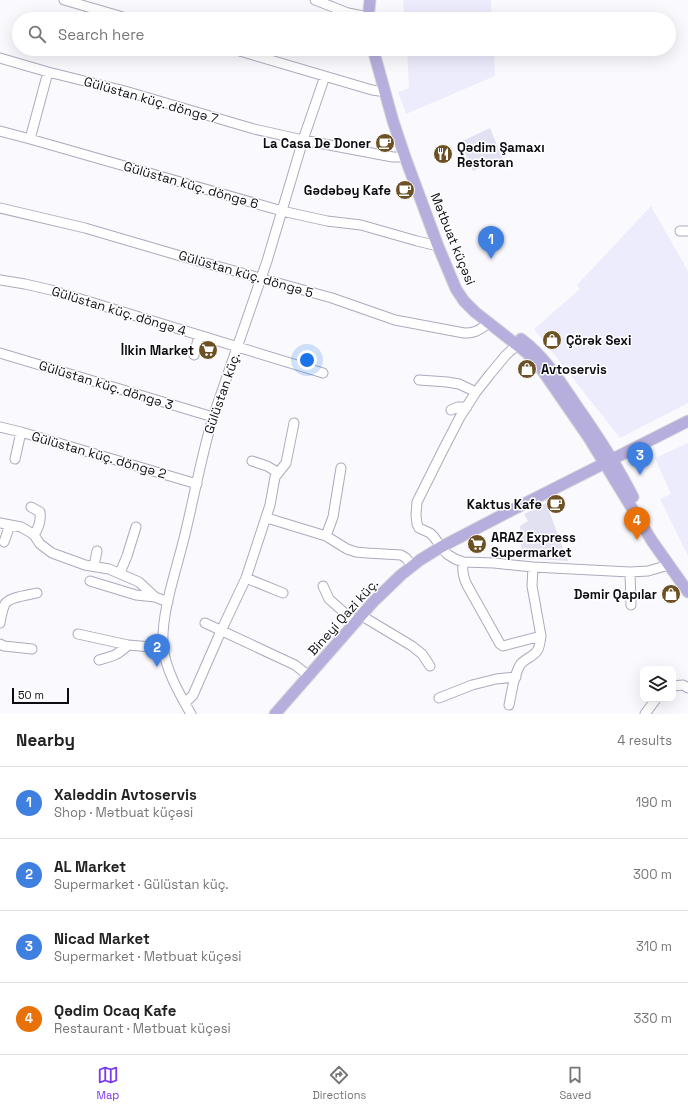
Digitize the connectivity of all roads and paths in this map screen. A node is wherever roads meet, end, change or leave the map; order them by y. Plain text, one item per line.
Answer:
1 (64, 0) edge
2 (315, 0) edge
3 (370, 0) edge
4 (377, 0) edge
5 (106, 12) edge
6 (345, 12) edge
7 (371, 12) edge
8 (374, 12) edge
9 (257, 56) edge
10 (375, 56) edge
11 (381, 56) edge
12 (0, 58) edge
13 (48, 72) junction
14 (325, 76) junction
15 (387, 89) junction
16 (0, 131) edge
17 (30, 139) junction
18 (303, 140) junction
19 (409, 156) junction
20 (0, 208) edge
21 (282, 211) junction
22 (442, 245) junction
23 (261, 278) junction
24 (0, 280) edge
25 (488, 323) junction
26 (199, 336) junction
27 (519, 342) junction
28 (237, 347) junction
29 (0, 353) edge
30 (194, 355) dead end
31 (322, 373) dead end
32 (419, 380) dead end
33 (476, 392) junction
34 (467, 407) junction
35 (451, 410) dead end
36 (213, 417) junction
37 (688, 421) edge
38 (294, 423) dead end
39 (0, 427) edge
40 (21, 432) junction
41 (15, 459) dead end
42 (252, 461) dead end
43 (608, 461) junction
44 (341, 468) dead end
45 (277, 472) junction
46 (197, 484) junction
47 (31, 507) dead end
48 (267, 518) junction
49 (0, 523) edge
50 (10, 524) junction
51 (136, 526) dead end
52 (34, 535) junction
53 (326, 536) junction
54 (4, 542) dead end
55 (441, 547) junction
56 (97, 551) dead end
57 (463, 562) junction
58 (669, 565) junction
59 (94, 566) junction
60 (412, 566) junction
61 (533, 567) junction
62 (630, 572) junction
63 (120, 573) junction
64 (246, 578) junction
65 (90, 581) dead end
66 (323, 586) dead end
67 (688, 592) edge
68 (37, 593) dead end
69 (283, 593) dead end
70 (155, 597) junction
71 (168, 602) junction
72 (631, 605) dead end
73 (359, 619) junction
74 (0, 623) edge
75 (205, 623) dead end
76 (221, 631) junction
77 (78, 634) dead end
78 (541, 636) junction
79 (0, 644) edge
80 (128, 645) junction
81 (163, 648) junction
82 (32, 649) dead end
83 (99, 660) dead end
84 (430, 666) dead end
85 (310, 676) junction
86 (516, 676) junction
87 (676, 686) edge
88 (688, 688) edge
89 (439, 698) dead end
90 (654, 702) edge
91 (185, 704) junction
92 (509, 705) dead end
93 (191, 714) edge
94 (275, 714) edge
95 (645, 714) edge

1 - 5 street
2 - 6 street
3 - 7 main road
4 - 8 main road
9 - 14 street
10 - 15 main road, Mətbuat küçəsi
11 - 15 main road, Mətbuat küçəsi
12 - 13 street, Gülüstan küç. döngə 7
13 - 17 street
13 - 18 street, Gülüstan küç. döngə 7
14 - 15 street
14 - 18 street, Gülüstan küç.
15 - 19 main road, Mətbuat küçəsi
16 - 17 street, Gülüstan küç. döngə 6
17 - 21 street, Gülüstan küç. döngə 6
18 - 19 street, Gülüstan küç. döngə 7
18 - 21 street, Gülüstan küç.
19 - 22 main road, Mətbuat küçəsi
20 - 23 street, Gülüstan küç. döngə 5
21 - 22 street, Gülüstan küç. döngə 6
21 - 23 street, Gülüstan küç.
22 - 25 main road, Mətbuat küçəsi
22 - 27 main road, Mətbuat küçəsi
23 - 25 street, Gülüstan küç. döngə 5
23 - 28 street, Gülüstan küç.
24 - 26 street, Gülüstan küç. döngə 4
25 - 27 main road, Mətbuat küçəsi
26 - 28 street, Gülüstan küç. döngə 4
26 - 30 street
27 - 33 street
27 - 43 main road, Mətbuat küçəsi
28 - 31 street, Gülüstan küç. döngə 4
28 - 36 street, Gülüstan küç.
29 - 36 street, Gülüstan küç. döngə 3
32 - 33 street
33 - 34 street
34 - 35 street
34 - 55 street
36 - 46 street, Gülüstan küç.
37 - 43 main road, Bineyi Qazi küç.
38 - 45 street
39 - 40 street, Gülüstan küç. döngə 2
40 - 41 street
40 - 46 street, Gülüstan küç. döngə 2
42 - 45 street
43 - 55 main road, Bineyi Qazi küç.
43 - 58 main road, Mətbuat küçəsi
44 - 53 street
45 - 48 street
46 - 71 street, Gülüstan küç.
47 - 52 street
48 - 53 street
48 - 64 street
49 - 50 street
50 - 52 street
50 - 54 street
51 - 63 street
52 - 59 street
53 - 60 street
55 - 57 street
55 - 60 main road, Bineyi Qazi küç.
56 - 59 street
57 - 61 street
57 - 78 street
58 - 62 street
58 - 67 main road, Mətbuat küçəsi
59 - 63 street
60 - 73 main road, Bineyi Qazi küç.
61 - 62 street
61 - 78 street
62 - 72 street
63 - 70 street
64 - 69 street
64 - 76 street
65 - 70 street
66 - 73 street
68 - 74 street
70 - 71 street
71 - 81 street, Gülüstan küç.
73 - 84 street
73 - 85 main road, Bineyi Qazi küç.
75 - 76 street
76 - 85 street
76 - 91 street
77 - 80 street
78 - 86 street
79 - 82 street
80 - 81 street
80 - 83 street
81 - 91 street, Gülüstan küç.
85 - 94 main road, Bineyi Qazi küç.
86 - 89 street
86 - 92 street
87 - 88 street
90 - 95 street
91 - 93 street, Gülüstan küç.

